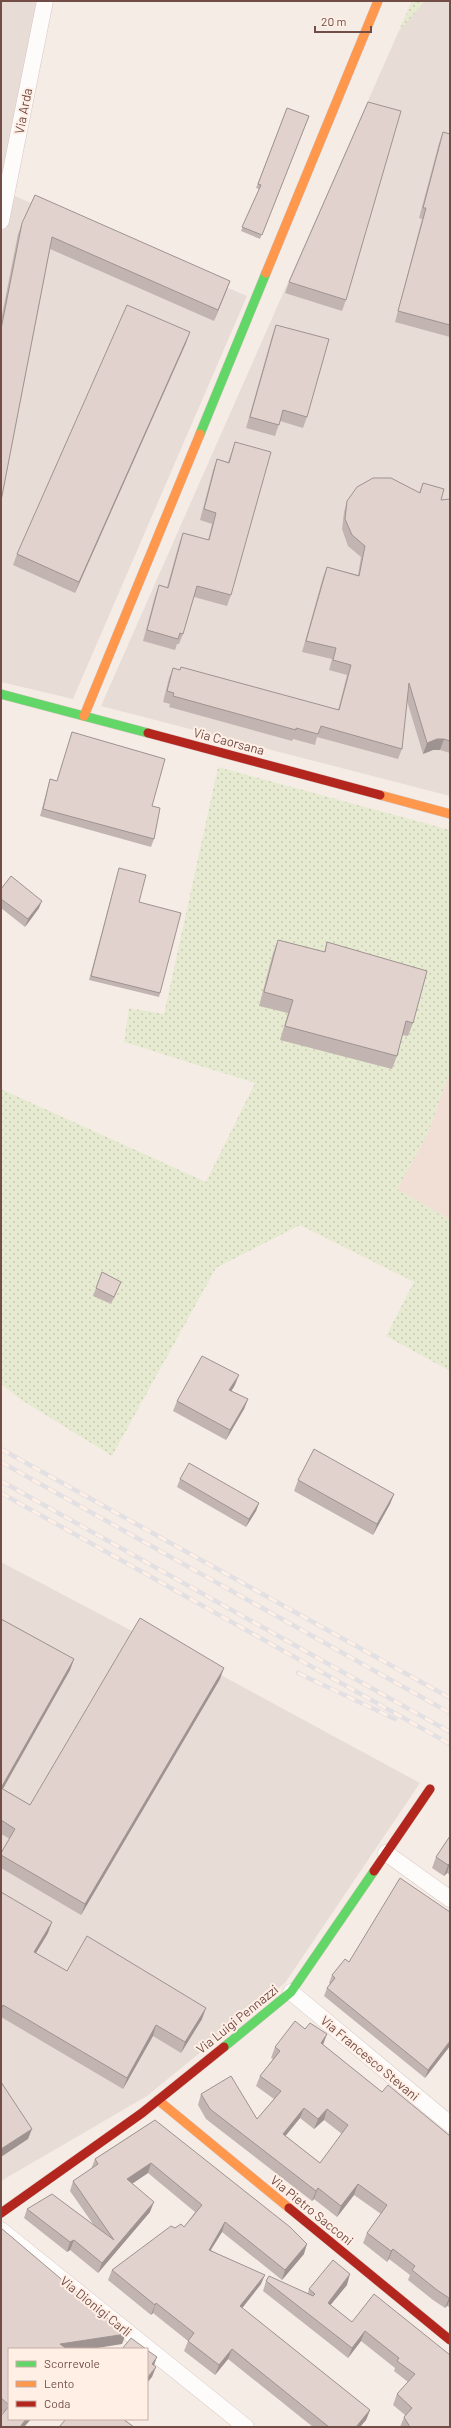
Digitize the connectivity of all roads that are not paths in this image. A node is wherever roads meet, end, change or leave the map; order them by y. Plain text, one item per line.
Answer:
1 (45, 1) edge
2 (378, 1) edge
3 (1, 221) edge
4 (1, 694) edge
5 (84, 716) junction
6 (450, 814) edge
7 (430, 1789) dead end
8 (386, 1853) junction
9 (450, 1899) edge
10 (291, 1992) junction
11 (158, 2100) junction
12 (450, 2124) edge
13 (1, 2213) edge
14 (1, 2230) edge
15 (450, 2340) edge
16 (148, 2348) edge
17 (148, 2348) edge
18 (246, 2427) edge

1 - 3 street, Via Arda
2 - 5 street
4 - 5 street, Via Caorsana
5 - 6 street, Via Caorsana
7 - 8 street, Via Luigi Pennazzi
8 - 9 street
8 - 10 street, Via Luigi Pennazzi
10 - 11 street, Via Luigi Pennazzi
10 - 12 street, Via Francesco Stevani
11 - 13 street, Via Luigi Pennazzi
11 - 15 street, Via Pietro Sacconi
14 - 17 street, Via Dionigi Carli
16 - 18 street, Via Dionigi Carli

